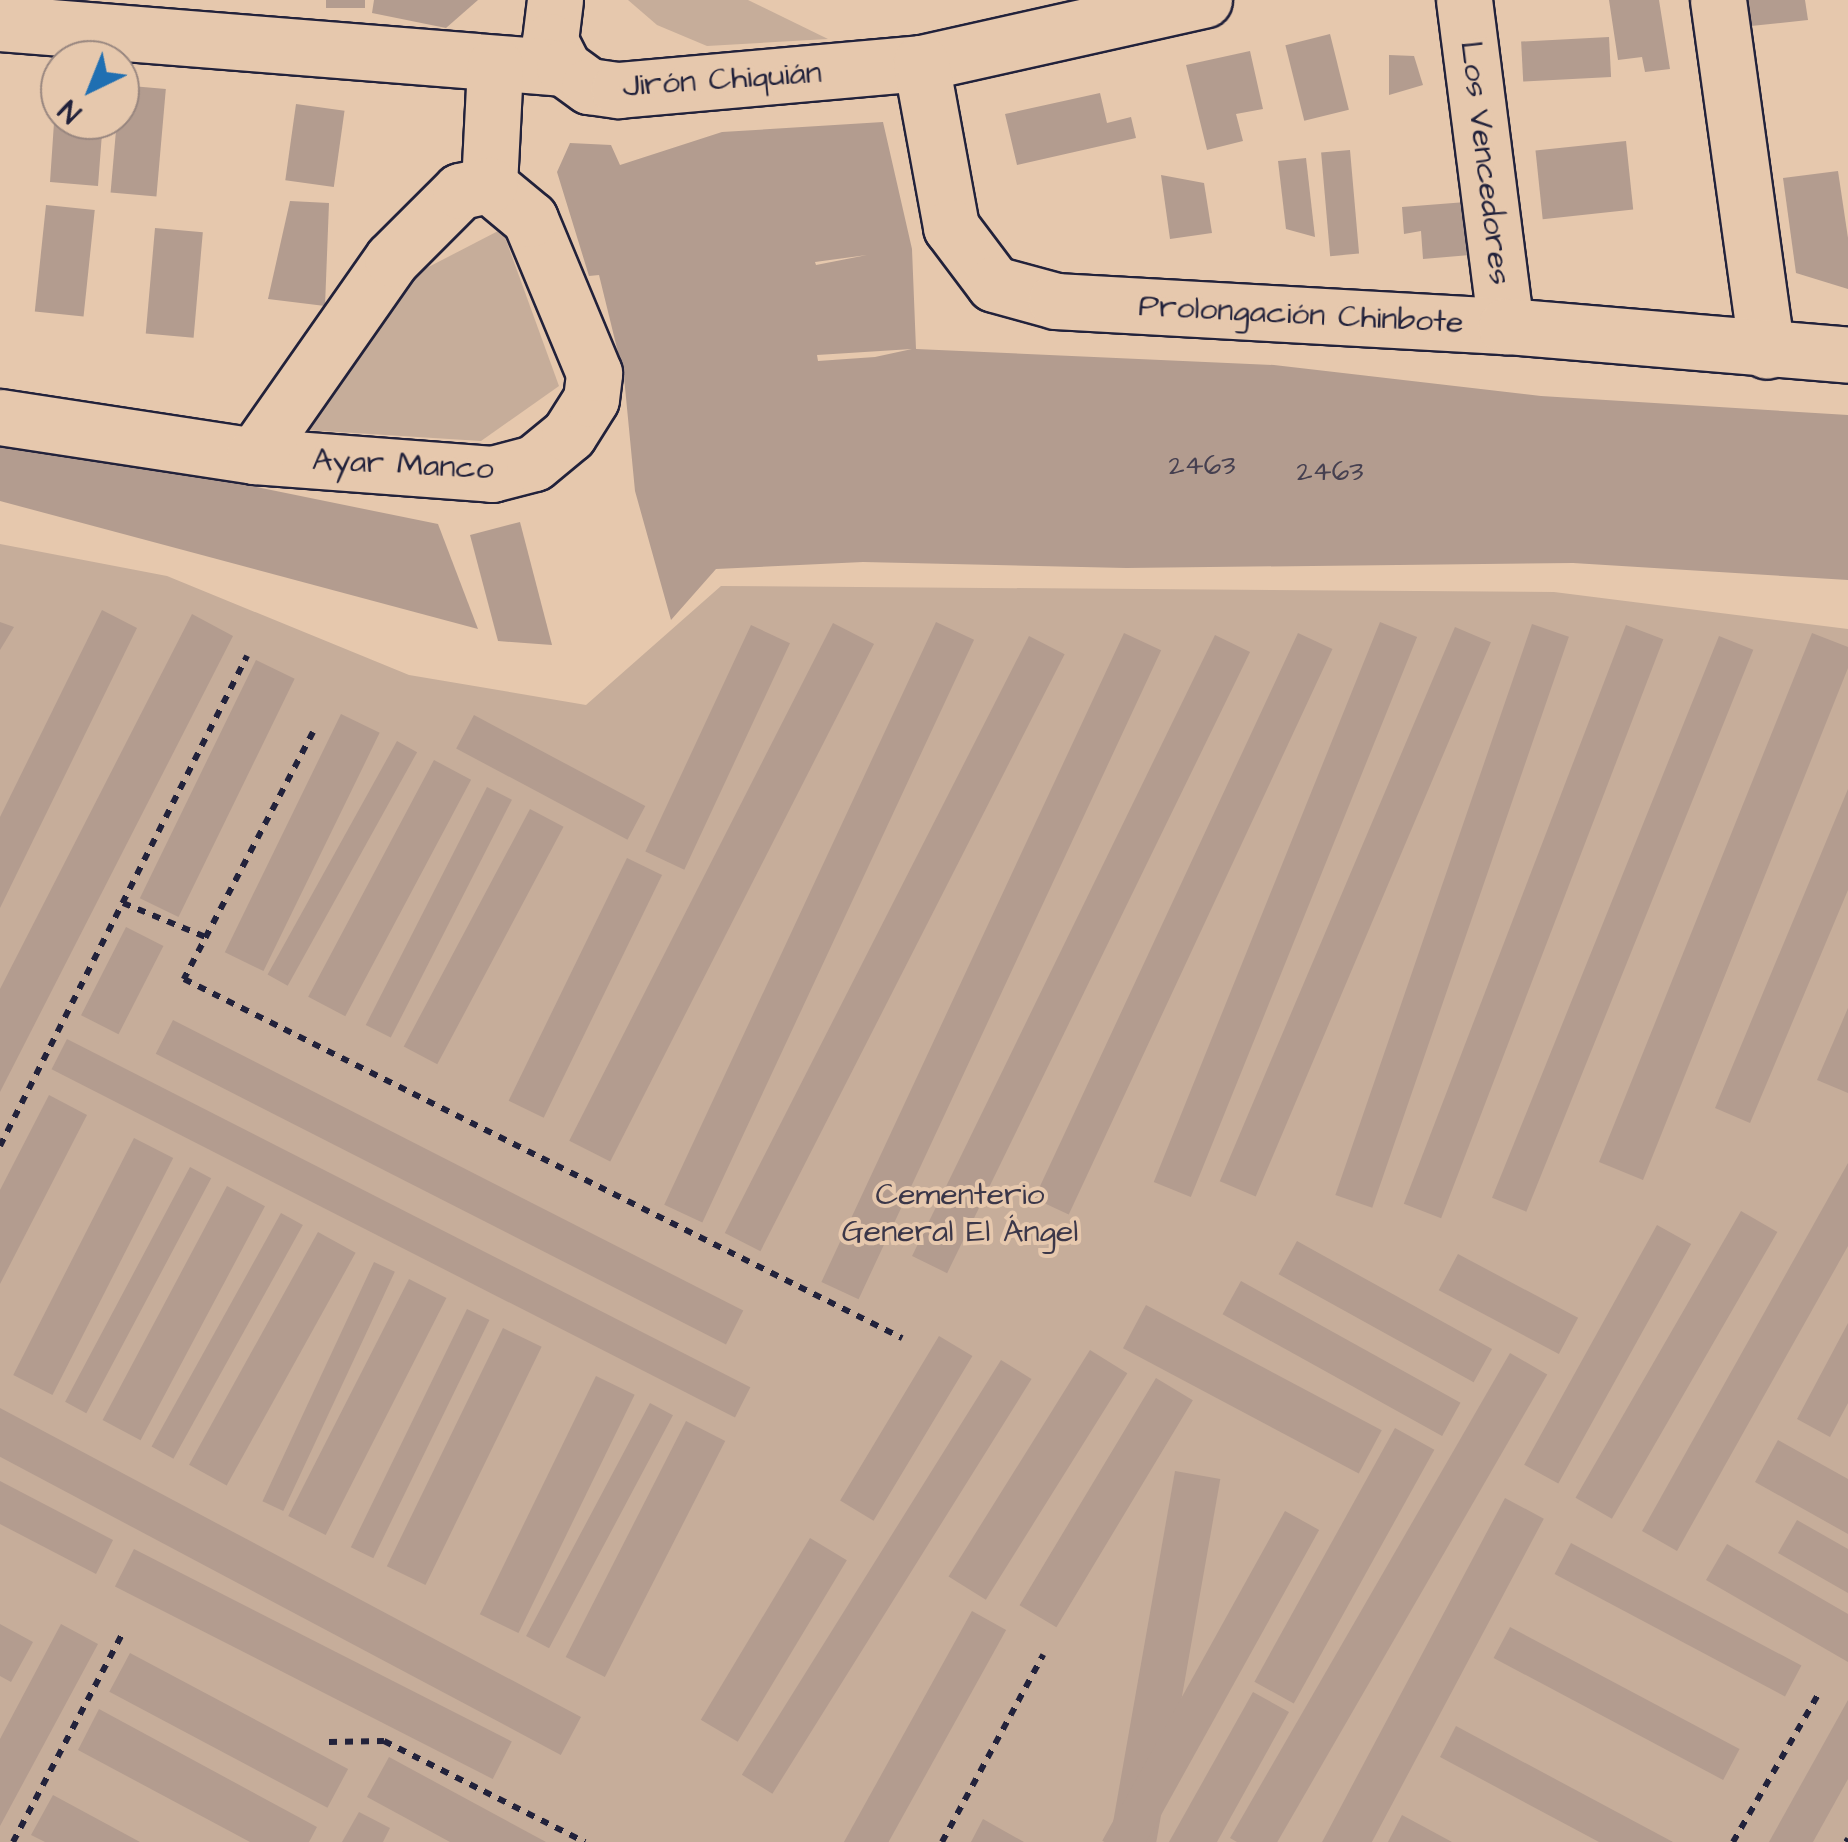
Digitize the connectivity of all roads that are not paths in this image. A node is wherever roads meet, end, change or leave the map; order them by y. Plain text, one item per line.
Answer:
1 (555, 0) edge
2 (1204, 0) edge
3 (1464, 0) edge
4 (1718, 0) edge
5 (186, 21) edge
6 (0, 23) edge
7 (922, 63) junction
8 (495, 65) junction
9 (564, 68) junction
10 (489, 186) junction
11 (1506, 326) junction
12 (1766, 351) junction
13 (1848, 355) edge
14 (0, 416) edge
15 (254, 456) junction

1 - 9 street
2 - 7 street, Jirón Chiquián
3 - 11 street, Los Vencedores
4 - 12 street
5 - 6 street, Jirón Chiquián
5 - 8 street, Jirón Chiquián
7 - 9 street, Jirón Chiquián
7 - 11 street, Prolongación Chinbote
8 - 9 street, Jirón Chiquián
8 - 10 street
10 - 15 street
10 - 15 street, Ayar Manco
11 - 12 street, Prolongación Chinbote
12 - 13 street, Prolongación Chinbote
14 - 15 street, Ayar Manco

